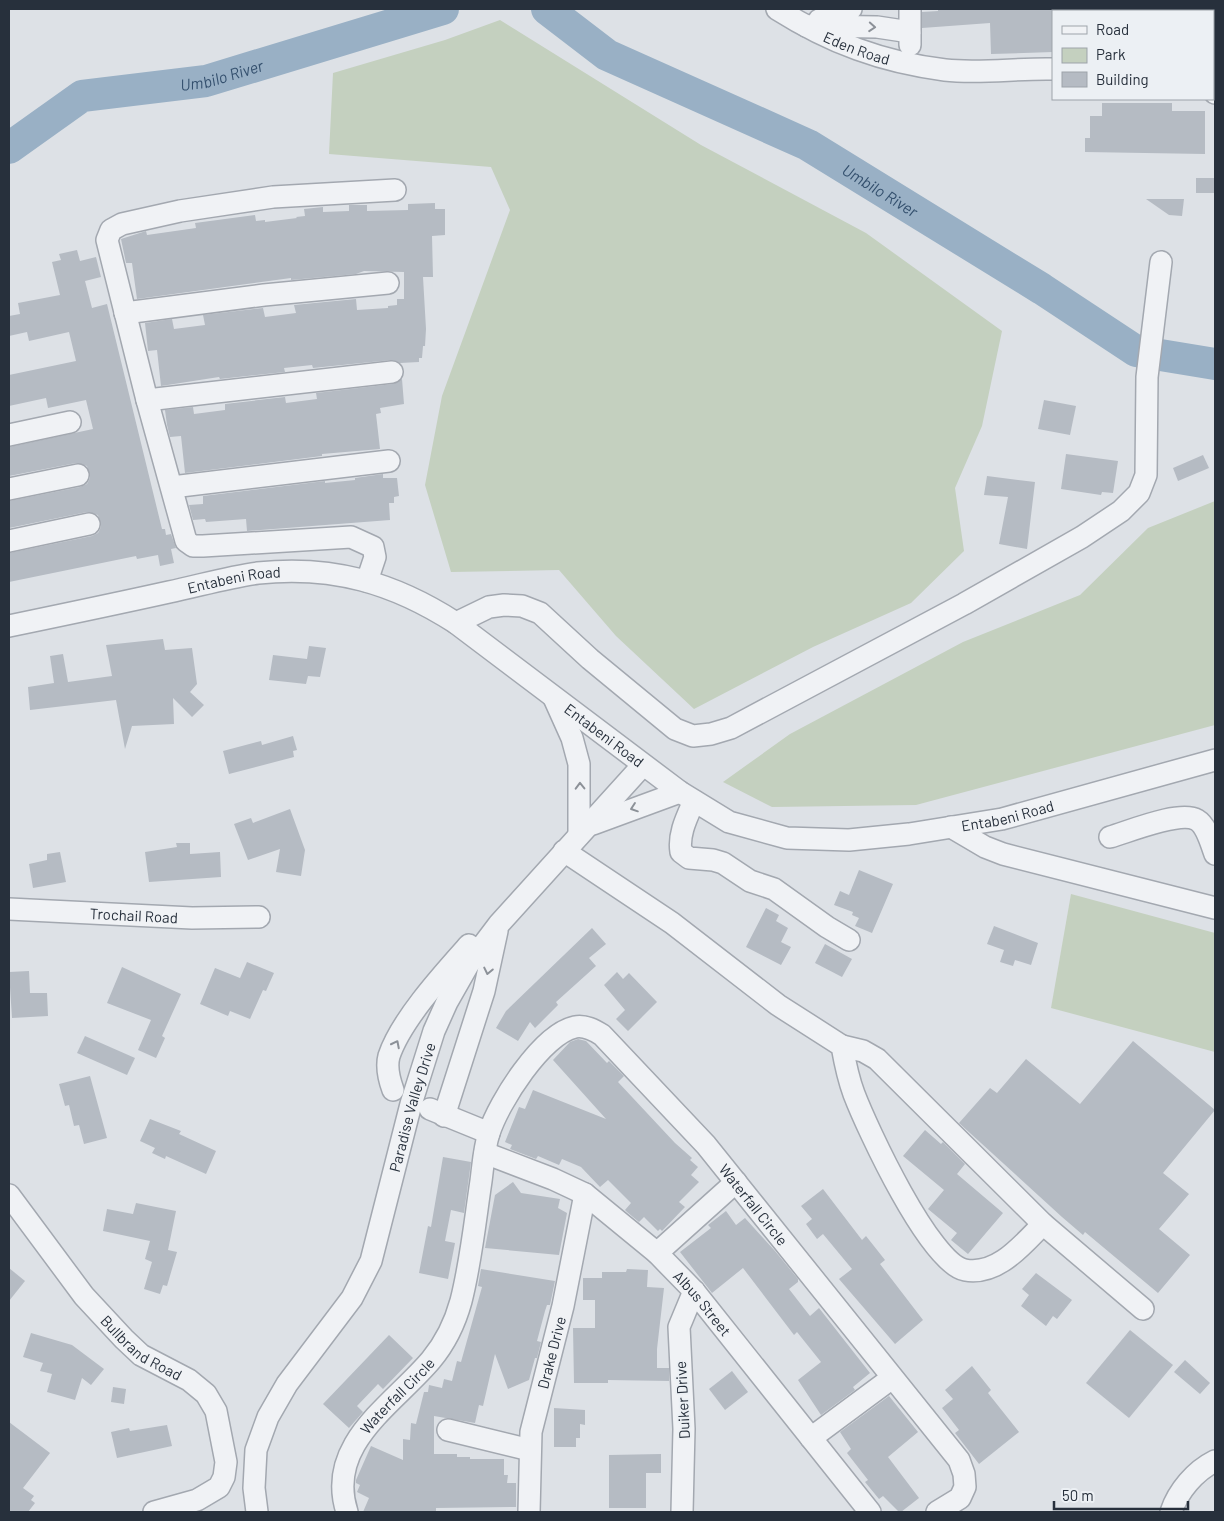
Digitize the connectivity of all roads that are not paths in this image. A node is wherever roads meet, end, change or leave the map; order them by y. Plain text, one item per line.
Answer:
1 (777, 9) edge
2 (851, 9) edge
3 (910, 9) edge
4 (802, 24) junction
5 (910, 32) junction
6 (910, 63) junction
7 (1052, 69) edge
8 (395, 190) dead end
9 (1161, 262) dead end
10 (388, 283) dead end
11 (125, 313) junction
12 (392, 372) dead end
13 (147, 400) junction
14 (70, 422) dead end
15 (9, 435) edge
16 (389, 461) dead end
17 (78, 475) dead end
18 (172, 487) junction
19 (9, 489) edge
20 (89, 524) dead end
21 (9, 541) edge
22 (367, 581) junction
23 (456, 622) junction
24 (9, 626) edge
25 (553, 696) junction
26 (1215, 760) edge
27 (643, 765) junction
28 (687, 797) junction
29 (951, 828) junction
30 (583, 831) junction
31 (1110, 837) dead end
32 (564, 851) junction
33 (1215, 854) edge
34 (1215, 908) edge
35 (9, 909) edge
36 (259, 917) dead end
37 (498, 924) junction
38 (849, 940) dead end
39 (842, 1046) junction
40 (393, 1090) dead end
41 (487, 1143) junction
42 (736, 1182) junction
43 (585, 1194) junction
44 (9, 1195) edge
45 (1043, 1224) junction
46 (656, 1253) junction
47 (694, 1291) junction
48 (1143, 1309) dead end
49 (892, 1378) junction
50 (448, 1430) dead end
51 (811, 1438) junction
52 (530, 1450) junction
53 (1215, 1461) edge
54 (154, 1512) edge
55 (257, 1512) edge
56 (346, 1512) edge
57 (529, 1512) edge
58 (682, 1512) edge
59 (870, 1512) edge
60 (937, 1512) edge
61 (1171, 1512) edge

1 - 4 street, Eden Road
2 - 4 street
3 - 5 street
4 -> 5 street, Eden Road
4 - 6 street, Eden Road
5 - 6 street
6 - 7 street, Eden Road
8 - 11 street
9 - 23 street
10 - 11 street
11 - 13 street
12 - 13 street
13 - 18 street
14 - 15 street
16 - 18 street
17 - 19 street
18 - 22 street
20 - 21 street
22 - 23 street, Entabeni Road
22 - 24 street, Entabeni Road
23 - 25 street, Entabeni Road
25 - 27 street, Entabeni Road
30 -> 25 street
26 - 29 street, Entabeni Road
27 - 28 street, Entabeni Road
27 - 30 street, Paradise Valley Drive
28 - 29 street, Entabeni Road
28 -> 30 street
28 - 38 street
29 - 34 street
30 - 32 street, Paradise Valley Drive
31 - 33 street
32 - 37 street, Paradise Valley Drive
32 - 39 street
35 - 36 street, Trochail Road
40 -> 37 street
37 -> 41 street
37 - 55 street, Paradise Valley Drive
39 - 45 street
39 - 45 street
41 - 42 street, Waterfall Circle
41 - 43 street, Albus Street
41 - 56 street, Waterfall Circle
42 - 46 street
42 - 49 street, Waterfall Circle
43 - 46 street, Albus Street
43 - 52 street, Drake Drive
44 - 54 street, Bullbrand Road
45 - 48 street
46 - 47 street, Albus Street
47 - 51 street, Albus Street
47 - 58 street, Duiker Drive
49 - 51 street
49 - 60 street, Waterfall Circle
50 - 52 street
51 - 59 street, Albus Street
52 - 57 street, Drake Drive
53 - 61 street

